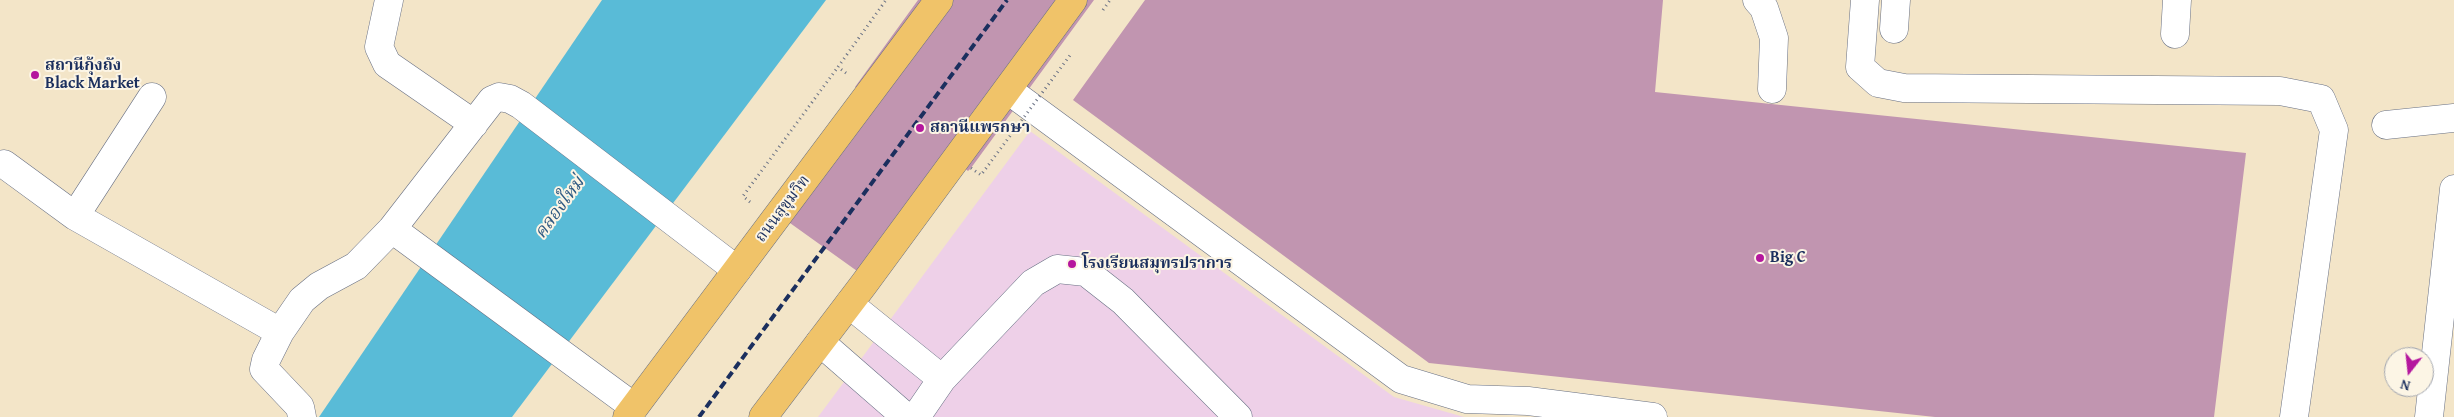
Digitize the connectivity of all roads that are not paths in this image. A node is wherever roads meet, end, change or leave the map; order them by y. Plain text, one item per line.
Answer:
1 (389, 0) edge
2 (939, 0) edge
3 (1073, 0) edge
4 (1757, 0) edge
5 (1865, 0) edge
6 (1896, 0) edge
7 (2177, 0) edge
8 (1894, 28) dead end
9 (2175, 34) dead end
10 (1772, 89) dead end
11 (1008, 90) junction
12 (152, 97) dead end
13 (2454, 118) edge
14 (474, 124) junction
15 (2386, 125) dead end
16 (4, 164) dead end
17 (2454, 189) edge
18 (75, 216) junction
19 (392, 229) junction
20 (737, 270) junction
21 (849, 304) junction
22 (280, 332) junction
23 (820, 342) junction
24 (942, 380) junction
25 (631, 412) edge
26 (302, 417) edge
27 (763, 417) edge
28 (906, 417) edge
29 (916, 417) edge
30 (1238, 417) edge
31 (1653, 417) edge
32 (2294, 417) edge
33 (2429, 417) edge

1 - 14 street
2 - 20 highway, ถนนสุขุมวิท
3 - 11 highway
4 - 10 street
5 - 32 street
6 - 8 street
7 - 9 street
11 - 21 highway
11 - 31 street
12 - 18 street
13 - 15 street
14 - 19 street
14 - 20 street
16 - 18 street
17 - 33 street
18 - 22 street
19 - 22 street
19 - 25 street
20 - 25 highway, ถนนสุขุมวิท
21 - 23 highway
21 - 24 street
22 - 26 street
23 - 27 highway
23 - 28 street
24 - 29 street
24 - 30 street

